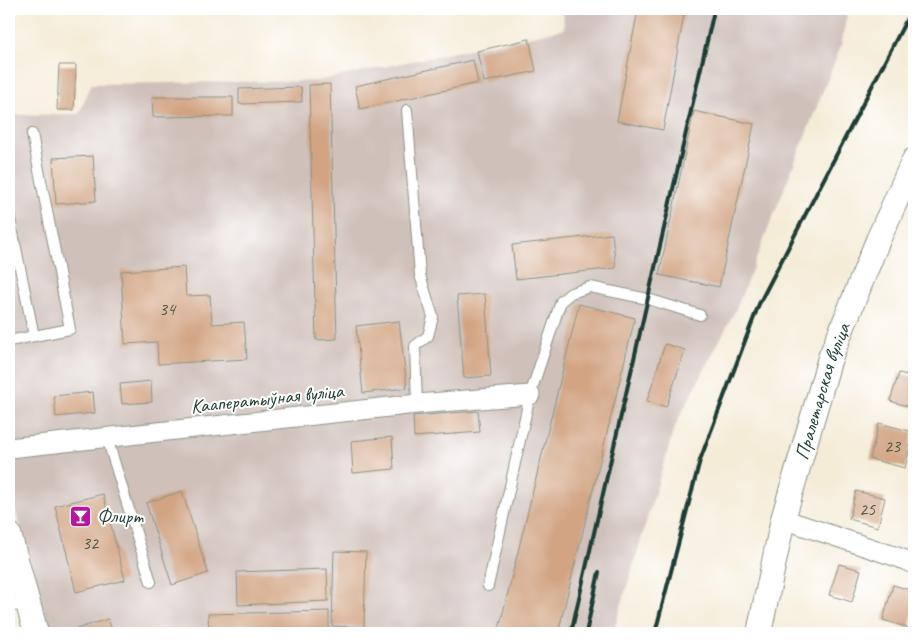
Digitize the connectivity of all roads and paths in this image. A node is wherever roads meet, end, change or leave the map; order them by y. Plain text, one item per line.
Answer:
1 (407, 110) dead end
2 (32, 134) dead end
3 (914, 160) edge
4 (9, 214) edge
5 (700, 315) dead end
6 (34, 336) junction
7 (9, 341) edge
8 (530, 396) junction
9 (417, 404) junction
10 (107, 438) junction
11 (9, 448) edge
12 (783, 519) junction
13 (9, 534) edge
14 (914, 564) edge
15 (151, 582) dead end
16 (488, 586) dead end
17 (18, 605) edge
18 (36, 633) edge
19 (759, 633) edge

1 - 9 lane
2 - 6 lane
3 - 12 street, Пралетарская вуліца
4 - 6 lane
5 - 8 lane
6 - 7 lane
8 - 9 street, Кааператыўная вуліца
8 - 16 lane
9 - 10 street, Кааператыўная вуліца
10 - 11 street, Кааператыўная вуліца
10 - 15 lane
12 - 14 street
12 - 19 street, Пралетарская вуліца
13 - 17 street
17 - 18 street

